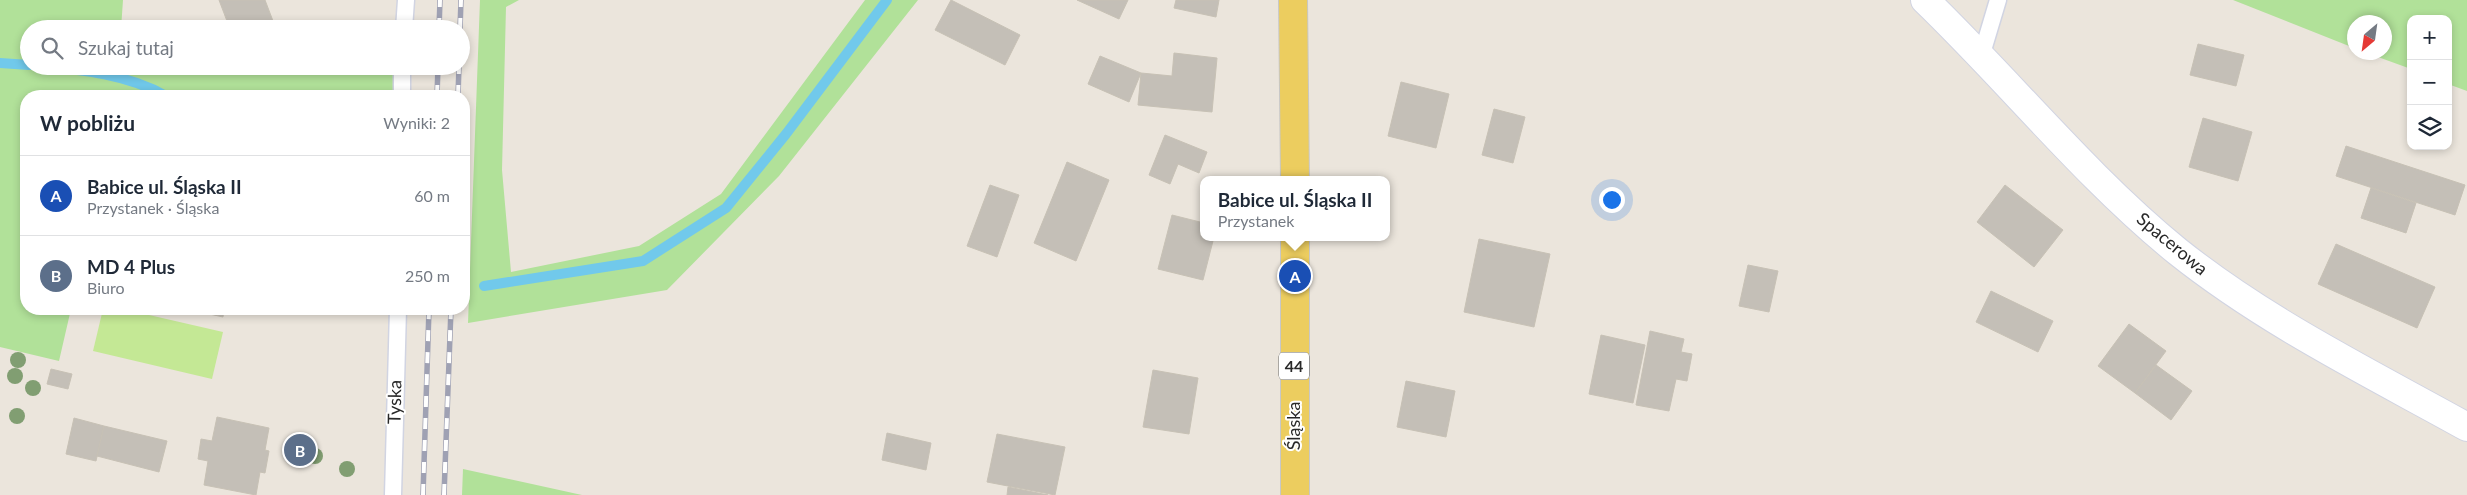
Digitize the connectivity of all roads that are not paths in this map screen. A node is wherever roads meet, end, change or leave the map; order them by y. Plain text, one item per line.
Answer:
1 (406, 0) edge
2 (1293, 0) edge
3 (1925, 0) edge
4 (1998, 0) edge
5 (405, 20) edge
6 (1981, 57) junction
7 (402, 75) edge
8 (402, 90) edge
9 (1295, 176) edge
10 (1295, 241) edge
11 (398, 315) edge
12 (2467, 427) edge
13 (393, 495) edge
14 (1295, 495) edge

1 - 5 lane
2 - 9 main road
3 - 6 street, Spacerowa
4 - 6 lane
6 - 12 street, Spacerowa
7 - 8 lane
10 - 14 main road, Śląska / 44
11 - 13 lane, Tyska

